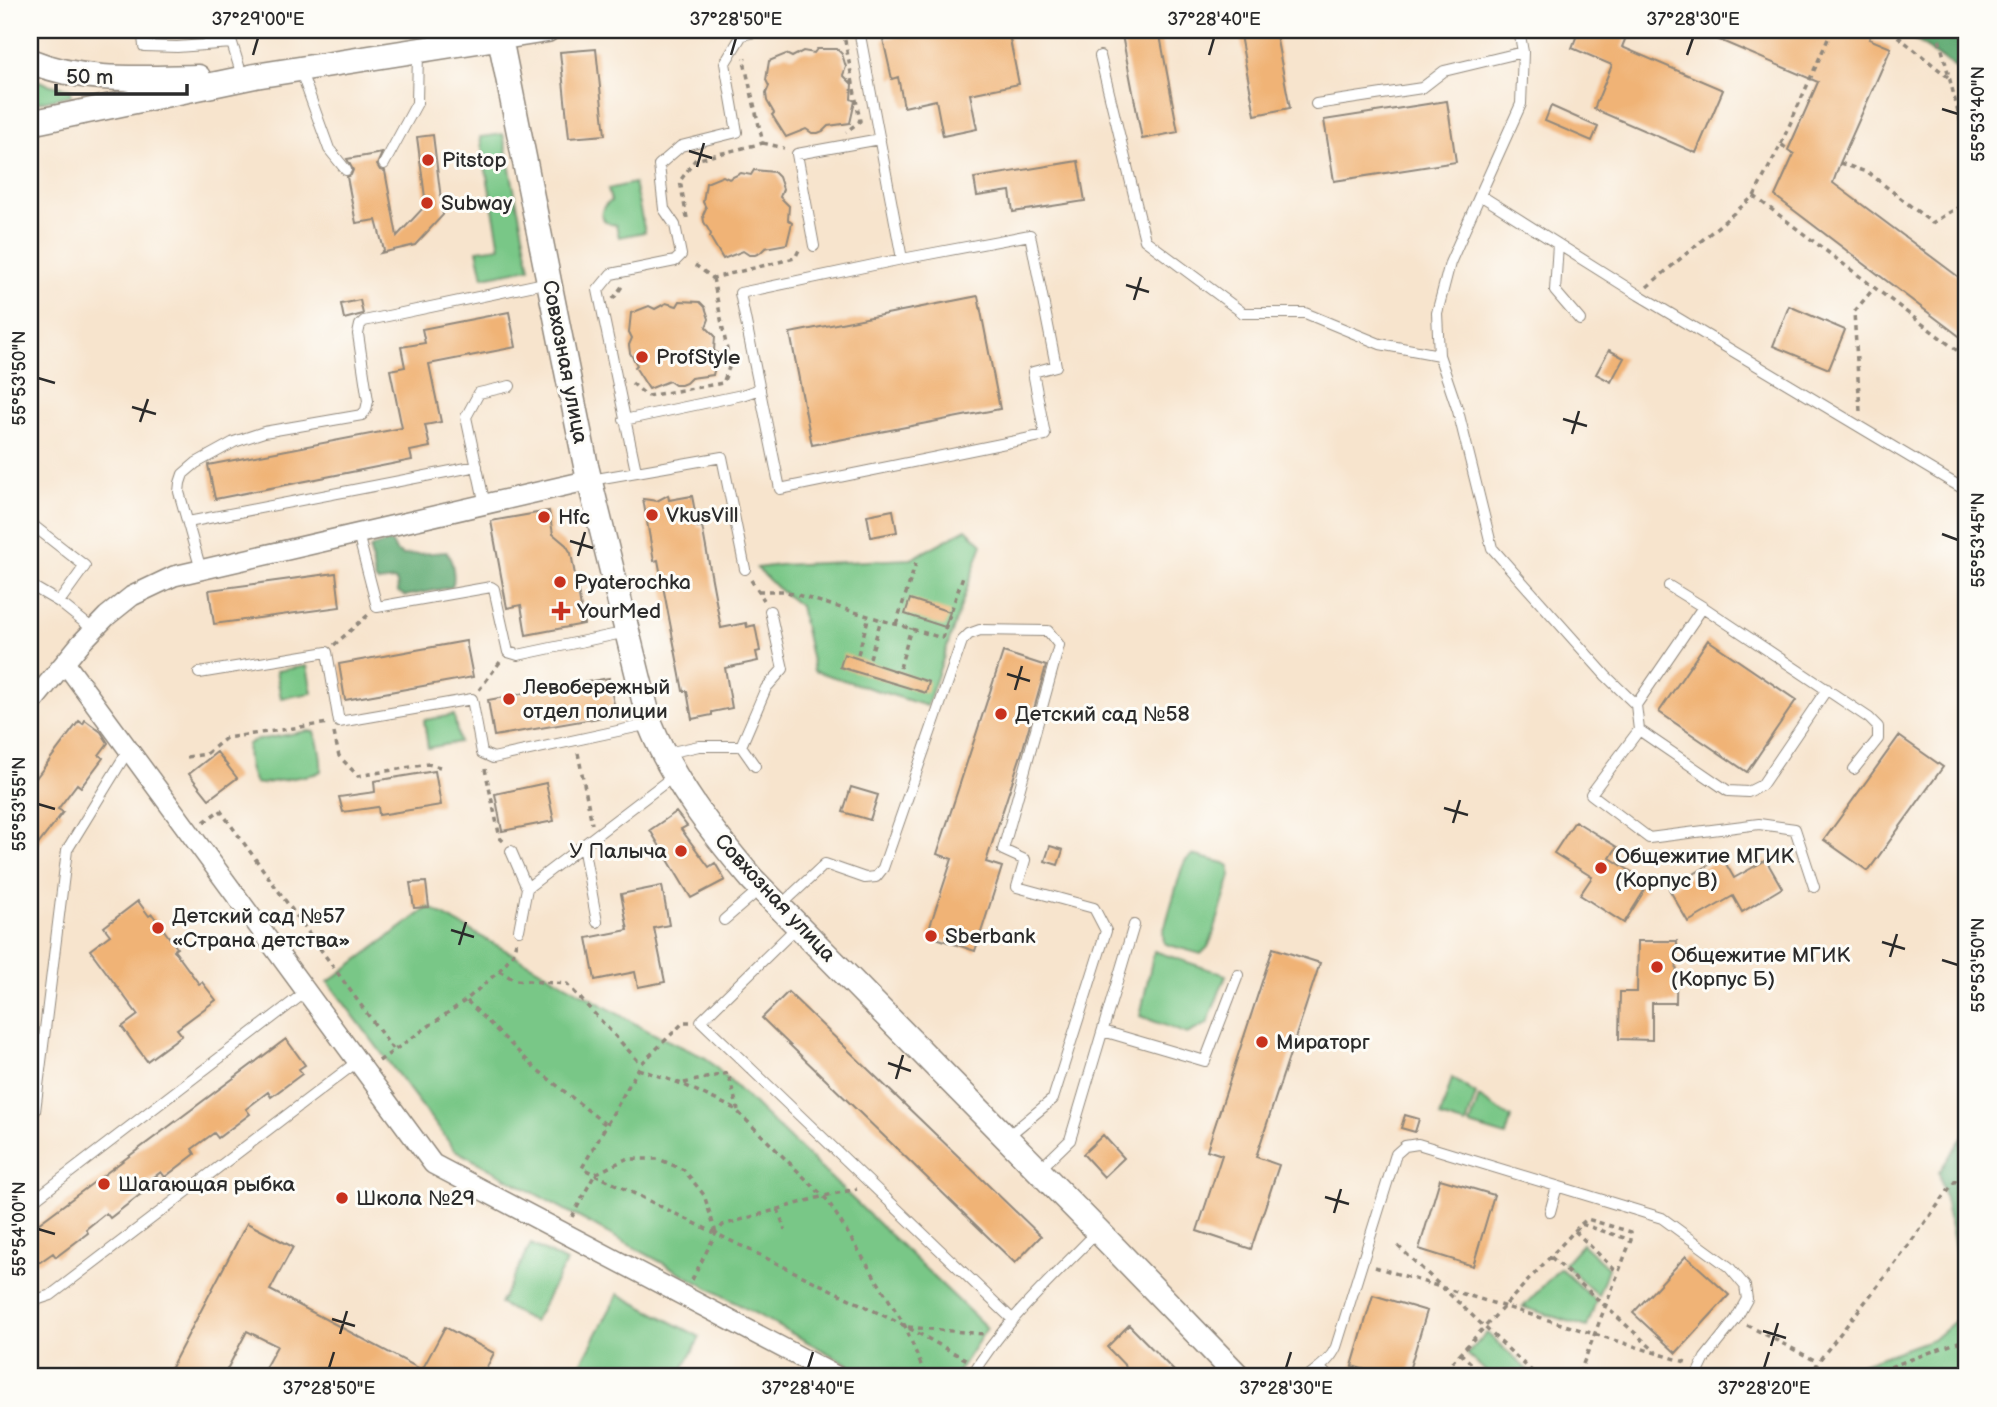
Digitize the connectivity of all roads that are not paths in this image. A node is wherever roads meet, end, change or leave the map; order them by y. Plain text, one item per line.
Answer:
1 (547, 30) edge
2 (859, 30) edge
3 (1519, 30) edge
4 (766, 32) edge
5 (143, 37) dead end
6 (500, 38) junction
7 (418, 51) junction
8 (1523, 52) junction
9 (1100, 56) dead end
10 (30, 61) edge
11 (300, 69) junction
12 (249, 76) junction
13 (1315, 104) dead end
14 (30, 123) edge
15 (880, 139) junction
16 (384, 164) dead end
17 (346, 170) dead end
18 (1480, 195) junction
19 (1558, 244) junction
20 (814, 246) dead end
21 (902, 259) junction
22 (549, 282) junction
23 (1580, 320) dead end
24 (1439, 355) junction
25 (510, 386) dead end
26 (760, 389) junction
27 (624, 420) junction
28 (477, 466) junction
29 (636, 471) junction
30 (590, 481) junction
31 (1967, 491) edge
32 (485, 505) junction
33 (188, 522) junction
34 (30, 523) edge
35 (358, 534) junction
36 (745, 569) road end
37 (201, 570) junction
38 (30, 585) edge
39 (1669, 586) dead end
40 (59, 602) junction
41 (1703, 607) junction
42 (770, 611) road end
43 (94, 630) junction
44 (627, 632) junction
45 (65, 663) junction
46 (199, 673) dead end
47 (1827, 689) junction
48 (30, 705) edge
49 (1636, 705) junction
50 (650, 724) junction
51 (1639, 730) junction
52 (741, 746) junction
53 (129, 749) junction
54 (669, 764) junction
55 (755, 766) dead end
56 (1854, 769) dead end
57 (583, 846) junction
58 (512, 851) road end
59 (1814, 887) dead end
60 (527, 888) junction
61 (761, 888) junction
62 (780, 906) junction
63 (724, 920) dead end
64 (597, 922) dead end
65 (798, 925) junction
66 (1134, 925) dead end
67 (519, 930) road end
68 (1238, 975) dead end
69 (307, 991) junction
70 (1103, 1031) junction
71 (362, 1066) junction
72 (30, 1115) edge
73 (1006, 1137) junction
74 (1039, 1170) junction
75 (1558, 1186) junction
76 (30, 1203) edge
77 (1550, 1212) dead end
78 (1098, 1231) junction
79 (30, 1302) edge
80 (1013, 1320) junction
81 (1319, 1368) junction
82 (1229, 1374) edge
83 (838, 1377) edge
84 (971, 1377) edge
85 (1307, 1377) edge
86 (1329, 1377) edge
87 (1696, 1377) edge

1 - 6 street
2 - 15 lane
3 - 8 lane
4 - 27 lane
5 - 12 lane
6 - 7 street
6 - 22 street, Совхозная улица
7 - 11 street
7 - 16 lane
8 - 13 lane
8 - 18 lane
9 - 24 lane
10 - 12 street
11 - 12 street
11 - 17 lane
12 - 14 street
15 - 20 lane
15 - 21 lane
18 - 19 lane
18 - 24 lane
19 - 23 lane
19 - 31 lane
21 - 26 lane
21 - 26 lane
22 - 30 street, Совхозная улица
22 - 33 lane
24 - 49 lane
25 - 28 lane
26 - 27 lane
27 - 29 lane
28 - 32 lane
28 - 33 lane
29 - 30 lane
29 - 36 lane
30 - 32 street
30 - 44 street, Совхозная улица
32 - 35 street
33 - 37 lane
34 - 40 lane
35 - 37 street
35 - 44 lane
37 - 43 street
38 - 40 lane
39 - 41 lane
40 - 43 lane
41 - 47 lane
41 - 49 lane
42 - 52 lane
43 - 45 street
44 - 50 street, Совхозная улица
45 - 48 street
45 - 53 street
46 - 50 lane
47 - 51 lane
47 - 56 lane
49 - 51 lane
50 - 54 street, Совхозная улица
51 - 59 lane
52 - 54 lane
52 - 55 lane
53 - 69 street
53 - 72 lane
54 - 57 lane
54 - 61 street, Совхозная улица
57 - 60 lane
57 - 64 lane
58 - 60 lane
60 - 67 lane
61 - 62 street, Совхозная улица
61 - 63 lane
62 - 65 street, Совхозная улица
62 - 73 lane
65 - 73 street, Совхозная улица
65 - 80 lane
66 - 70 lane
68 - 70 lane
69 - 71 street
69 - 76 lane
70 - 74 lane
71 - 79 lane
71 - 83 street
73 - 74 street, Совхозная улица
74 - 78 street, Совхозная улица
75 - 77 lane
75 - 81 lane
75 - 87 lane
78 - 80 lane
78 - 82 street, Совхозная улица
80 - 84 lane
81 - 85 lane
81 - 86 lane

